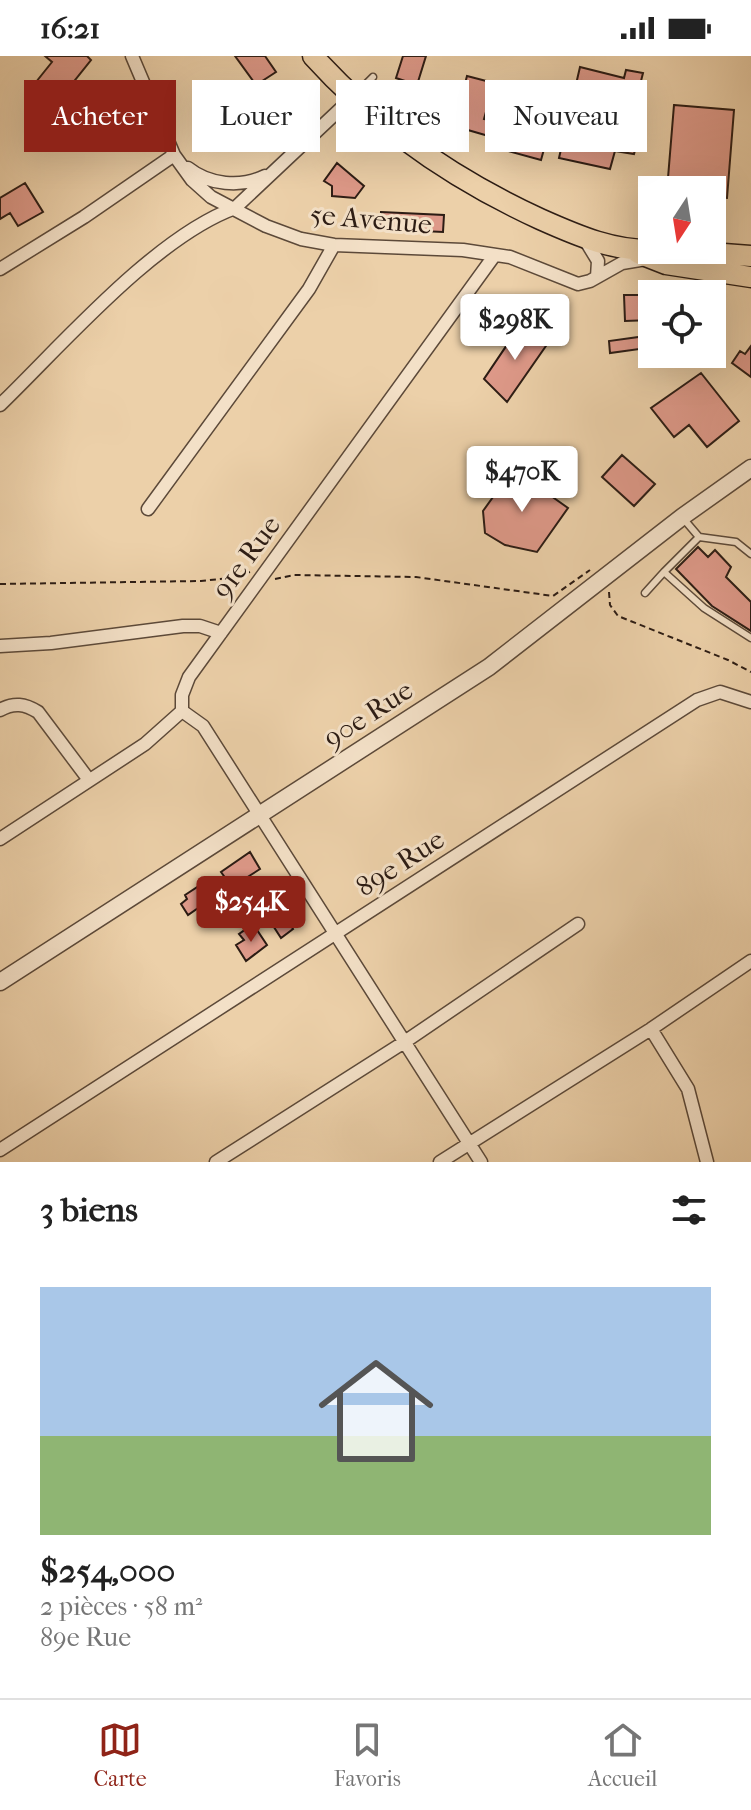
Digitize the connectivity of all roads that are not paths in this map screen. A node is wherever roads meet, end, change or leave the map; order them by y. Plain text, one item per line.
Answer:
1 (132, 56) edge
2 (313, 56) edge
3 (373, 77) dead end
4 (370, 80) edge
5 (336, 81) edge
6 (336, 113) edge
7 (420, 152) edge
8 (174, 155) junction
9 (274, 172) junction
10 (235, 208) junction
11 (584, 238) junction
12 (334, 245) junction
13 (638, 251) edge
14 (726, 254) edge
15 (494, 256) junction
16 (751, 256) edge
17 (638, 257) edge
18 (684, 264) edge
19 (0, 269) edge
20 (597, 277) junction
21 (751, 277) edge
22 (0, 405) edge
23 (751, 468) edge
24 (148, 509) dead end
25 (682, 517) junction
26 (699, 537) junction
27 (751, 554) edge
28 (664, 572) junction
29 (645, 593) dead end
30 (221, 633) junction
31 (751, 638) edge
32 (0, 646) edge
33 (751, 702) edge
34 (0, 710) edge
35 (182, 711) junction
36 (89, 780) junction
37 (260, 815) junction
38 (0, 839) edge
39 (578, 924) dead end
40 (338, 932) junction
41 (751, 961) edge
42 (0, 982) edge
43 (651, 1029) junction
44 (406, 1041) junction
45 (469, 1143) junction
46 (0, 1150) edge
47 (216, 1162) edge
48 (440, 1162) edge
49 (481, 1162) edge
50 (707, 1162) edge

1 - 8 street, 5e Avenue
2 - 5 main road
3 - 4 lane
6 - 9 street
7 - 11 main road
8 - 9 street
8 - 10 street, 5e Avenue
8 - 19 street
9 - 10 street
10 - 12 street, 5e Avenue
10 - 22 street
11 - 13 main road
11 - 20 street
12 - 15 street, 5e Avenue
12 - 24 street
14 - 16 main road
15 - 20 street, 5e Avenue
15 - 30 street, 91e Rue
17 - 20 street, 5e Avenue
18 - 21 main road
23 - 25 street, 90e Rue
25 - 26 lane
25 - 37 street, 90e Rue
26 - 27 lane
26 - 28 lane
28 - 29 lane
28 - 31 lane
30 - 32 street
30 - 35 street, 91e Rue
33 - 40 street, 89e Rue
34 - 36 street
35 - 36 street
35 - 37 street
36 - 38 street
37 - 40 street
37 - 42 street, 90e Rue
39 - 44 street
40 - 44 street
40 - 46 street, 89e Rue
41 - 43 street
43 - 45 street
43 - 50 street
44 - 45 street
44 - 47 street
45 - 48 street
45 - 49 street

